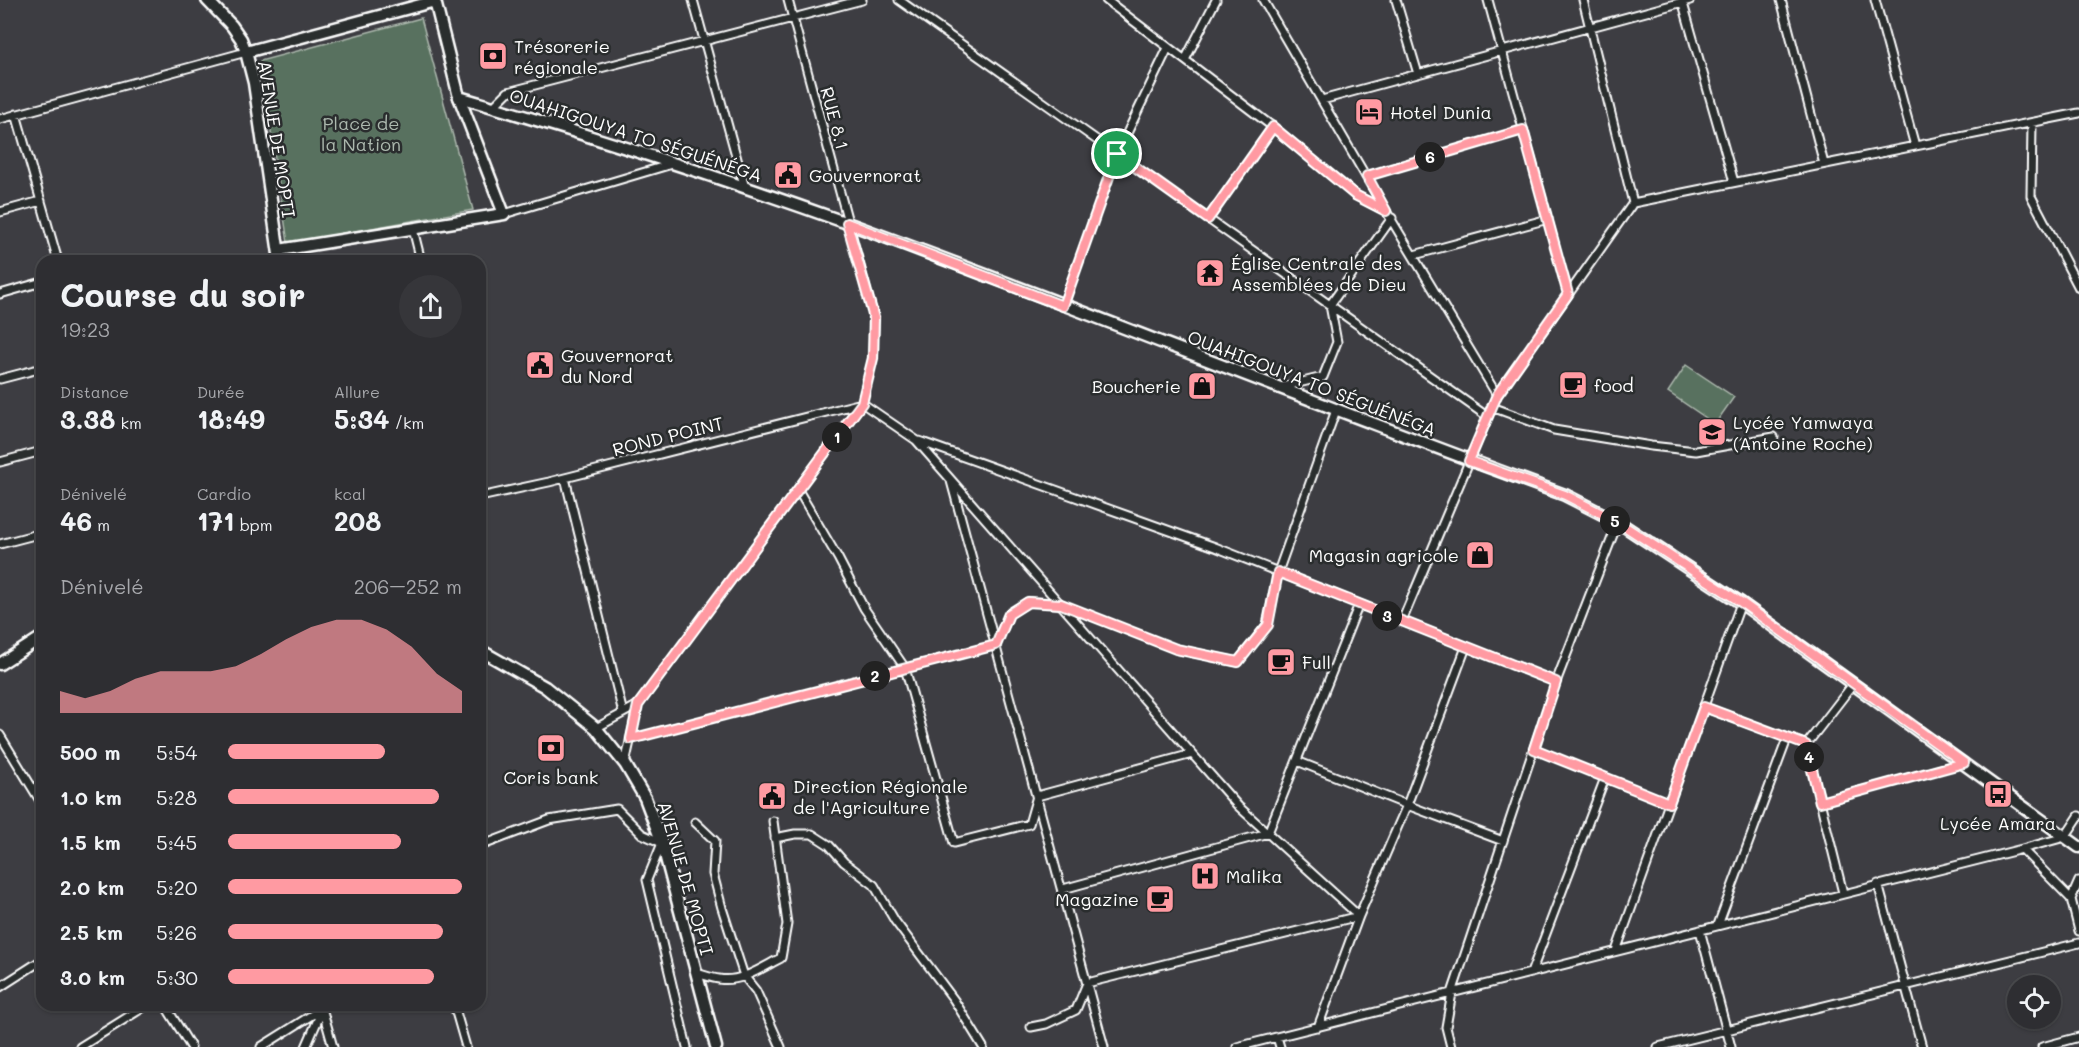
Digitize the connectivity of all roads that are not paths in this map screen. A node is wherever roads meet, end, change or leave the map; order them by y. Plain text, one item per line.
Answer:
1 (207, 0) edge
2 (436, 0) edge
3 (693, 0) edge
4 (788, 0) edge
5 (862, 0) edge
6 (899, 0) edge
7 (1106, 0) edge
8 (1216, 0) edge
9 (1263, 0) edge
10 (1396, 0) edge
11 (1488, 0) edge
12 (1582, 0) edge
13 (1781, 0) edge
14 (1875, 0) edge
15 (1685, 1) edge
16 (792, 17) junction
17 (1589, 28) junction
18 (704, 40) junction
19 (1168, 48) junction
20 (246, 52) junction
21 (1501, 52) junction
22 (1185, 60) junction
23 (1418, 74) junction
24 (459, 96) junction
25 (1322, 100) junction
26 (493, 106) junction
27 (2079, 113) edge
28 (16, 114) junction
29 (0, 119) edge
30 (2032, 123) junction
31 (1273, 127) junction
32 (1523, 130) junction
33 (1915, 146) junction
34 (1117, 154) junction
35 (675, 163) junction
36 (1824, 164) junction
37 (1367, 176) junction
38 (1734, 182) junction
39 (745, 188) junction
40 (41, 201) junction
41 (1633, 203) junction
42 (1386, 211) junction
43 (0, 212) edge
44 (504, 214) junction
45 (1392, 218) junction
46 (1208, 219) junction
47 (1548, 219) junction
48 (847, 223) junction
49 (413, 229) junction
50 (56, 255) edge
51 (279, 255) edge
52 (284, 255) edge
53 (420, 255) edge
54 (1414, 255) junction
55 (36, 284) edge
56 (2079, 288) edge
57 (0, 294) edge
58 (1568, 294) junction
59 (1330, 305) junction
60 (1063, 306) junction
61 (36, 370) edge
62 (0, 379) edge
63 (1278, 388) junction
64 (1497, 395) junction
65 (862, 403) junction
66 (1492, 407) junction
67 (1336, 410) junction
68 (1488, 417) junction
69 (1774, 437) dead end
70 (916, 440) junction
71 (36, 453) edge
72 (1469, 461) junction
73 (0, 462) edge
74 (565, 478) junction
75 (950, 479) junction
76 (798, 490) junction
77 (486, 495) edge
78 (1618, 522) junction
79 (36, 535) edge
80 (0, 544) edge
81 (1278, 572) junction
82 (1742, 603) junction
83 (1061, 604) junction
84 (1359, 604) junction
85 (1402, 621) junction
86 (36, 642) edge
87 (996, 645) junction
88 (1466, 647) junction
89 (486, 653) edge
90 (0, 664) edge
91 (905, 668) junction
92 (1556, 682) junction
93 (1854, 683) junction
94 (638, 705) junction
95 (1704, 707) junction
96 (623, 713) junction
97 (596, 728) junction
98 (0, 735) edge
99 (631, 739) junction
100 (1787, 739) junction
101 (1806, 745) junction
102 (1534, 749) junction
103 (1192, 753) junction
104 (1297, 761) junction
105 (1964, 763) junction
106 (625, 764) junction
107 (1605, 778) junction
108 (36, 794) edge
109 (1037, 796) junction
110 (1820, 802) junction
111 (1669, 803) junction
112 (1407, 806) junction
113 (2079, 816) edge
114 (773, 821) dead end
115 (695, 822) dead end
116 (1268, 833) junction
117 (2065, 837) junction
118 (775, 838) junction
119 (1503, 841) junction
120 (662, 843) junction
121 (486, 844) edge
122 (2079, 847) edge
123 (2022, 849) junction
124 (2079, 881) edge
125 (1878, 884) junction
126 (1063, 889) junction
127 (1843, 893) junction
128 (2071, 899) junction
129 (1359, 916) junction
130 (1718, 925) junction
131 (1700, 930) junction
132 (2079, 931) edge
133 (2079, 943) edge
134 (1616, 951) junction
135 (36, 964) edge
136 (696, 973) junction
137 (1531, 973) junction
138 (744, 976) junction
139 (1087, 983) junction
140 (1905, 986) junction
141 (0, 987) edge
142 (1452, 993) junction
143 (137, 1011) edge
144 (169, 1011) edge
145 (316, 1011) edge
146 (320, 1011) edge
147 (323, 1011) edge
148 (456, 1011) edge
149 (1031, 1027) dead end
150 (1318, 1027) junction
151 (1726, 1029) junction
152 (1277, 1037) junction
153 (2079, 1037) edge
154 (80, 1047) edge
155 (191, 1047) edge
156 (261, 1047) edge
157 (306, 1047) edge
158 (333, 1047) edge
159 (466, 1047) edge
160 (687, 1047) edge
161 (716, 1047) edge
162 (781, 1047) edge
163 (983, 1047) edge
164 (1104, 1047) edge
165 (1237, 1047) edge
166 (1280, 1047) edge
167 (1451, 1047) edge
168 (1658, 1047) edge
169 (1731, 1047) edge
170 (1922, 1047) edge
171 (2042, 1047) edge

1 - 20 main road, AVENUE DE MOPTI
2 - 20 main road
2 - 24 main road
3 - 18 street
4 - 16 street, RUE 8.1
5 - 16 street
6 - 34 street
7 - 19 street
8 - 22 street
9 - 25 street
10 - 23 street
11 - 21 street
12 - 17 street
13 - 36 street
14 - 33 street
15 - 17 street
15 - 38 street
16 - 18 street
16 - 48 street, RUE 8.1
17 - 21 street
17 - 41 street
18 - 26 street
18 - 39 street
19 - 22 street
19 - 34 street
20 - 28 street
20 - 51 main road, AVENUE DE MOPTI
21 - 23 street
21 - 32 street
22 - 31 street
23 - 25 street
24 - 26 main road, OUAHIGOUYA TO SÉGUÉNÉGA
24 - 44 main road
25 - 37 street
26 - 35 main road, OUAHIGOUYA TO SÉGUÉNÉGA
27 - 30 street
28 - 29 street
28 - 40 street
30 - 33 street
30 - 56 street
31 - 42 street
31 - 46 street
32 - 37 street
32 - 47 street
33 - 36 street
34 - 46 street
34 - 60 street
35 - 39 main road, OUAHIGOUYA TO SÉGUÉNÉGA
35 - 44 street
36 - 38 street
37 - 42 street
38 - 41 street
39 - 48 main road, OUAHIGOUYA TO SÉGUÉNÉGA
40 - 43 street
40 - 50 street
41 - 58 street
42 - 45 street
44 - 49 main road
45 - 54 street
45 - 59 street
46 - 59 street
47 - 54 street
47 - 58 street
48 - 60 main road, OUAHIGOUYA TO SÉGUÉNÉGA
48 - 65 street, RUE 8.1
49 - 52 main road
49 - 53 street
54 - 64 street
55 - 57 street
58 - 64 street
59 - 63 street
59 - 68 street
60 - 63 main road, OUAHIGOUYA TO SÉGUÉNÉGA
61 - 62 street
63 - 67 main road, OUAHIGOUYA TO SÉGUÉNÉGA
64 - 66 street
65 - 70 street
65 - 74 street, ROND POINT
65 - 76 street, RUE 8.1
66 - 68 street
66 - 69 street
67 - 72 main road, OUAHIGOUYA TO SÉGUÉNÉGA
67 - 81 street
68 - 72 street
70 - 75 street
70 - 81 street
71 - 73 street
72 - 78 main road, OUAHIGOUYA TO SÉGUÉNÉGA
72 - 85 street
74 - 77 street, ROND POINT
74 - 96 street
75 - 83 street
75 - 87 street
76 - 91 street
76 - 94 street, RUE 8.1
78 - 82 main road, OUAHIGOUYA TO SÉGUÉNÉGA
78 - 92 street
79 - 80 street
81 - 83 street
81 - 84 street
82 - 93 main road, OUAHIGOUYA TO SÉGUÉNÉGA
82 - 95 street
83 - 87 street
83 - 103 street
84 - 85 street
84 - 104 street
85 - 88 street
86 - 90 main road
87 - 91 street
87 - 109 street
88 - 92 street
88 - 112 street
89 - 97 main road, AVENUE DE MOPTI
91 - 99 street
91 - 109 street
92 - 102 street
93 - 101 street
93 - 105 main road, OUAHIGOUYA TO SÉGUÉNÉGA
94 - 96 street, RUE 8.1
94 - 99 street, RUE 8.1
95 - 100 street
95 - 111 street
96 - 97 street, RUE 8.1
97 - 106 main road, AVENUE DE MOPTI
98 - 108 street
99 - 106 street, RUE 8.1
100 - 101 street
100 - 130 street
101 - 110 street
102 - 107 street
102 - 119 street
103 - 109 street
103 - 116 street
104 - 112 street
104 - 116 street
105 - 110 street
105 - 117 main road, OUAHIGOUYA TO SÉGUÉNÉGA
106 - 120 main road, AVENUE DE MOPTI
107 - 111 street
107 - 137 street
109 - 126 street
110 - 127 street
111 - 134 street
112 - 119 street
112 - 129 street
113 - 117 street
114 - 118 street
115 - 138 street
116 - 126 street
116 - 129 street
117 - 122 main road, OUAHIGOUYA TO SÉGUÉNÉGA
117 - 123 street
118 - 138 street
118 - 163 street
119 - 142 street
120 - 121 street
120 - 136 main road, AVENUE DE MOPTI
120 - 160 street
123 - 125 street
123 - 128 street
124 - 128 street
125 - 127 street
125 - 140 street
126 - 139 street
127 - 130 street
128 - 132 street
129 - 139 street
129 - 150 street
130 - 131 street
131 - 134 street
131 - 151 street
133 - 140 street
134 - 137 street
135 - 141 street
136 - 138 street
136 - 161 main road, AVENUE DE MOPTI
137 - 142 street
138 - 162 street
139 - 149 street
139 - 164 street
140 - 151 street
140 - 170 street
142 - 150 street
142 - 167 street
143 - 154 street
144 - 155 street
145 - 156 street
146 - 157 street
147 - 158 street
148 - 159 street
150 - 152 street
151 - 168 street
151 - 169 street
152 - 165 street
152 - 166 street
153 - 171 street

